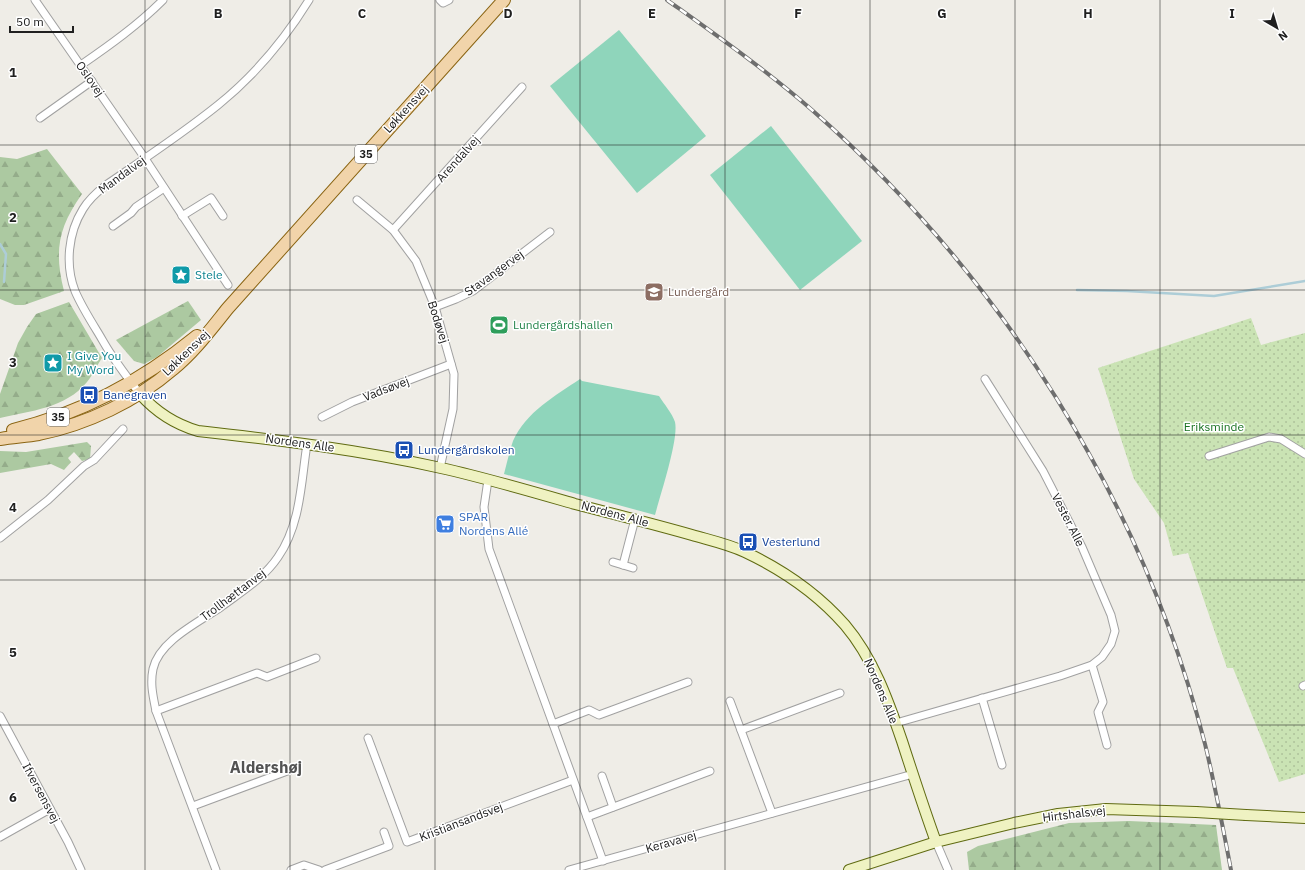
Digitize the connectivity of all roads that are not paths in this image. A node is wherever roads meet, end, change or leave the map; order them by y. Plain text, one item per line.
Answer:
1 (35, 0) edge
2 (163, 0) edge
3 (309, 0) edge
4 (440, 0) edge
5 (449, 0) edge
6 (504, 0) edge
7 (81, 65) junction
8 (92, 81) junction
9 (522, 87) dead end
10 (40, 118) dead end
11 (144, 158) junction
12 (164, 188) junction
13 (357, 200) dead end
14 (182, 216) junction
15 (223, 216) dead end
16 (113, 226) dead end
17 (393, 230) junction
18 (550, 232) dead end
19 (228, 285) dead end
20 (435, 307) junction
21 (228, 308) junction
22 (451, 364) junction
23 (985, 379) dead end
24 (132, 383) junction
25 (140, 394) junction
26 (322, 417) dead end
27 (123, 429) dead end
28 (0, 434) edge
29 (0, 439) edge
30 (307, 444) junction
31 (1305, 454) edge
32 (1209, 456) dead end
33 (440, 468) junction
34 (488, 480) junction
35 (635, 519) junction
36 (0, 538) edge
37 (613, 562) dead end
38 (623, 565) junction
39 (633, 568) dead end
40 (316, 658) dead end
41 (1092, 665) junction
42 (688, 682) dead end
43 (840, 693) dead end
44 (982, 698) junction
45 (730, 701) dead end
46 (156, 711) junction
47 (0, 716) edge
48 (896, 723) junction
49 (553, 724) junction
50 (741, 730) junction
51 (368, 738) dead end
52 (1107, 745) dead end
53 (1002, 765) dead end
54 (290, 770) dead end
55 (710, 771) dead end
56 (913, 774) junction
57 (602, 776) dead end
58 (573, 780) junction
59 (193, 806) junction
60 (613, 807) junction
61 (50, 809) junction
62 (772, 813) junction
63 (587, 817) junction
64 (1305, 818) edge
65 (384, 832) dead end
66 (0, 838) edge
67 (936, 842) junction
68 (603, 861) junction
69 (78, 869) edge
70 (216, 870) edge
71 (291, 870) edge
72 (319, 870) edge
73 (325, 870) edge
74 (569, 870) edge
75 (849, 870) edge
76 (948, 870) edge

1 - 7 street, Oslovej
2 - 7 street
3 - 11 street, Mandalvej
4 - 5 street
6 - 21 main road, Løkkensvej / 35
7 - 8 street, Oslovej
8 - 10 street
8 - 11 street, Oslovej
9 - 17 street, Arendalvej
11 - 12 street, Oslovej
11 - 24 street, Mandalvej
12 - 14 street, Oslovej
12 - 16 street
13 - 17 street, Bodøvej
14 - 15 street
14 - 19 street, Oslovej
17 - 20 street, Bodøvej
18 - 20 street, Stavangervej
20 - 22 street, Bodøvej
21 - 24 main road, Løkkensvej / 35
21 - 25 main road, Løkkensvej / 35
22 - 26 street, Vadsøvej
22 - 33 street, Bodøvej
23 - 41 street, Vester Alle
24 - 25 street, Mandalvej
24 - 28 main road, 35
25 - 29 main road, 35
25 - 30 street, Nordens Alle
27 - 36 street
30 - 33 street, Nordens Alle
30 - 46 street, Trollhættanvej
31 - 32 street
33 - 34 street, Nordens Alle
34 - 35 street, Nordens Alle
34 - 49 street
35 - 38 street
35 - 48 street, Nordens Alle
37 - 38 street
38 - 39 street
40 - 46 street
41 - 44 street, Vester Alle
41 - 52 street
42 - 49 street
43 - 50 street
44 - 48 street, Vester Alle
44 - 53 street
45 - 50 street
46 - 59 street, Trollhættanvej
47 - 61 street, Ifversensvej
48 - 56 street, Nordens Alle
49 - 58 street
50 - 62 street
51 - 58 street, Kristiansandsvej
54 - 59 street
55 - 60 street
56 - 62 street, Keravavej
56 - 67 street, Nordens Alle
57 - 60 street
58 - 63 street
59 - 70 street, Trollhættanvej
60 - 63 street
61 - 66 street
61 - 69 street, Ifversensvej
62 - 68 street, Keravavej
63 - 68 street
64 - 67 street, Hirtshalsvej, bridge
65 - 73 street
67 - 75 street, Hirtshalsvej
67 - 76 street
68 - 74 street, Keravavej
71 - 72 street

